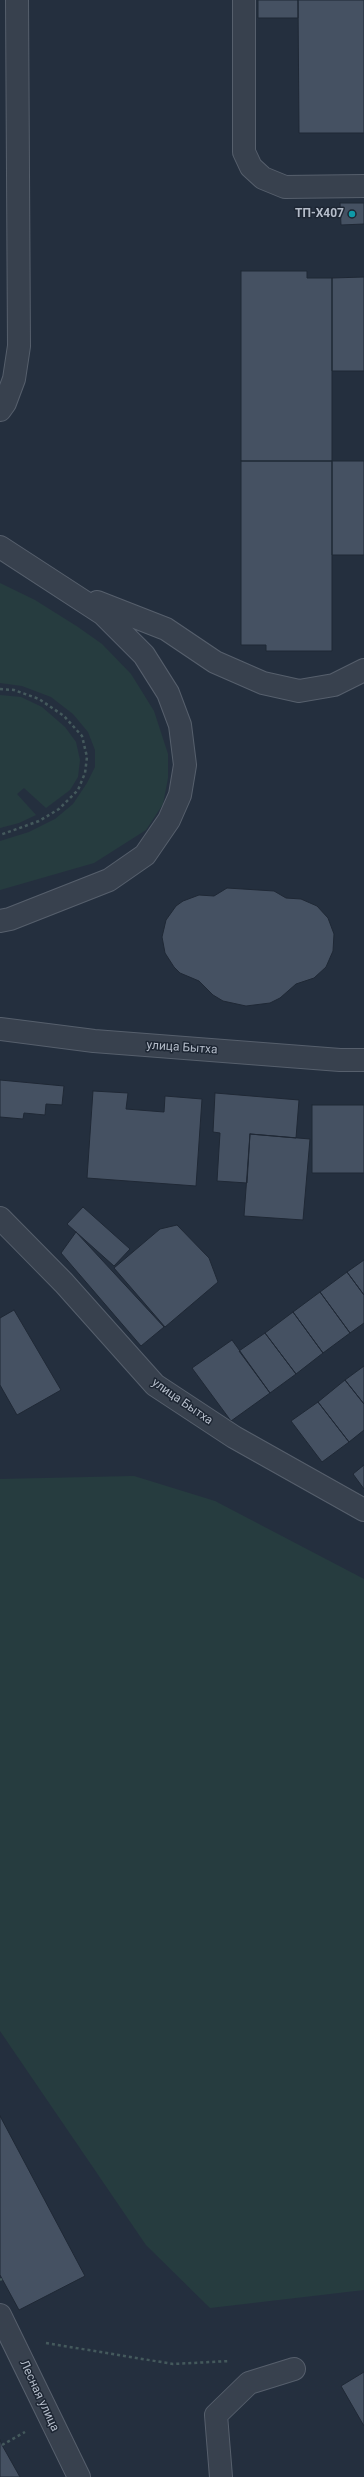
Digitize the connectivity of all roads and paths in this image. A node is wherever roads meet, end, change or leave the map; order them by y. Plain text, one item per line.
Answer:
1 (17, 0) edge
2 (244, 0) edge
3 (364, 186) edge
4 (9, 317) edge
5 (0, 410) edge
6 (0, 548) edge
7 (70, 592) junction
8 (364, 670) edge
9 (0, 689) edge
10 (0, 835) edge
11 (0, 921) edge
12 (0, 1029) edge
13 (364, 1060) edge
14 (0, 1218) edge
15 (364, 1510) edge
16 (0, 2315) edge
17 (43, 2343) dead end
18 (294, 2369) dead end
19 (270, 2376) junction
20 (79, 2477) edge
21 (221, 2477) edge

1 - 4 street
2 - 3 street
4 - 5 street
6 - 7 street
7 - 8 street
7 - 11 street
9 - 10 path
12 - 13 street, улица Бытха
14 - 15 street, улица Бытха
16 - 20 street, Лесная улица
17 - 19 path
18 - 19 street
19 - 21 street

